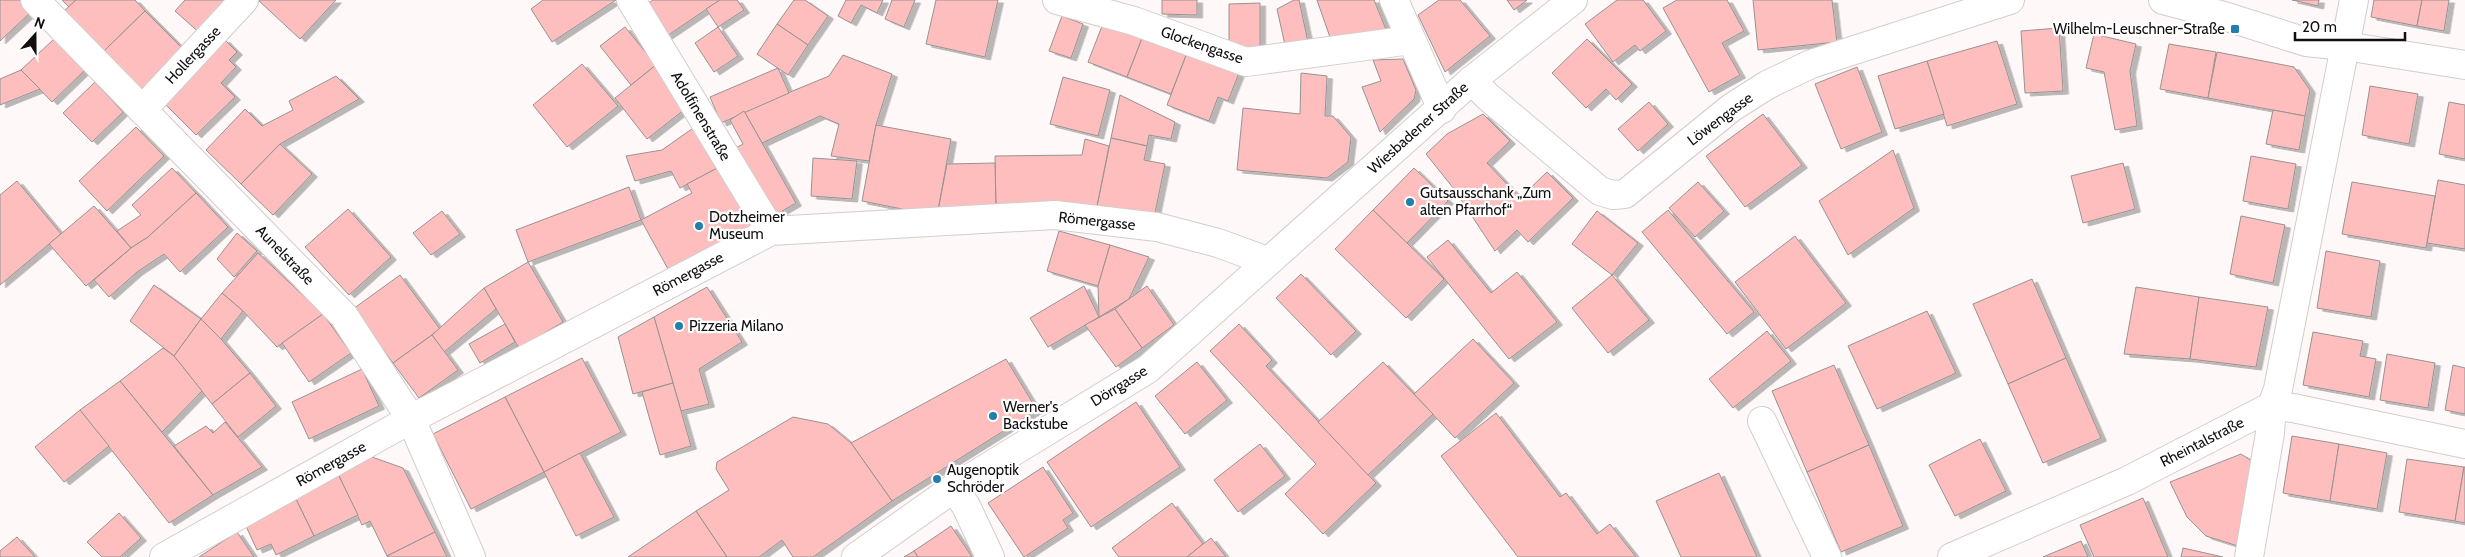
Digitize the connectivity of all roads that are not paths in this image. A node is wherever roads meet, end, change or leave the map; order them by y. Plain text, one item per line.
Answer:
1 (35, 0) edge
2 (244, 0) edge
3 (631, 0) edge
4 (1056, 0) edge
5 (1394, 0) edge
6 (1573, 0) edge
7 (2010, 0) edge
8 (2163, 0) edge
9 (2354, 0) edge
10 (1411, 40) junction
11 (2345, 46) junction
12 (2465, 65) edge
13 (1472, 80) junction
14 (1442, 109) junction
15 (142, 110) junction
16 (771, 231) junction
17 (1267, 261) junction
18 (2272, 406) junction
19 (411, 419) junction
20 (1762, 421) dead end
21 (2465, 444) edge
22 (954, 488) junction
23 (164, 557) edge
24 (471, 557) edge
25 (856, 557) edge
26 (990, 557) edge
27 (1827, 557) edge
28 (1952, 557) edge
29 (2249, 557) edge

1 - 15 street, Aunelstraße
2 - 15 street, Hollergasse
3 - 16 street, Adolfinenstraße
4 - 10 street, Glockengasse
5 - 10 street
6 - 13 street, Wiesbadener Straße
7 - 13 street, Löwengasse
8 - 11 street
9 - 11 street
10 - 14 street
11 - 12 street
11 - 18 street
13 - 14 street, Wiesbadener Straße
14 - 17 street, Wiesbadener Straße
15 - 19 street, Aunelstraße
16 - 17 street, Römergasse
16 - 19 street, Römergasse
17 - 22 street, Dörrgasse
18 - 21 street
18 - 28 street, Rheintalstraße
18 - 29 street
19 - 23 street, Römergasse
19 - 24 street, Aunelstraße
20 - 27 street
22 - 25 street, Dörrgasse
22 - 26 street

